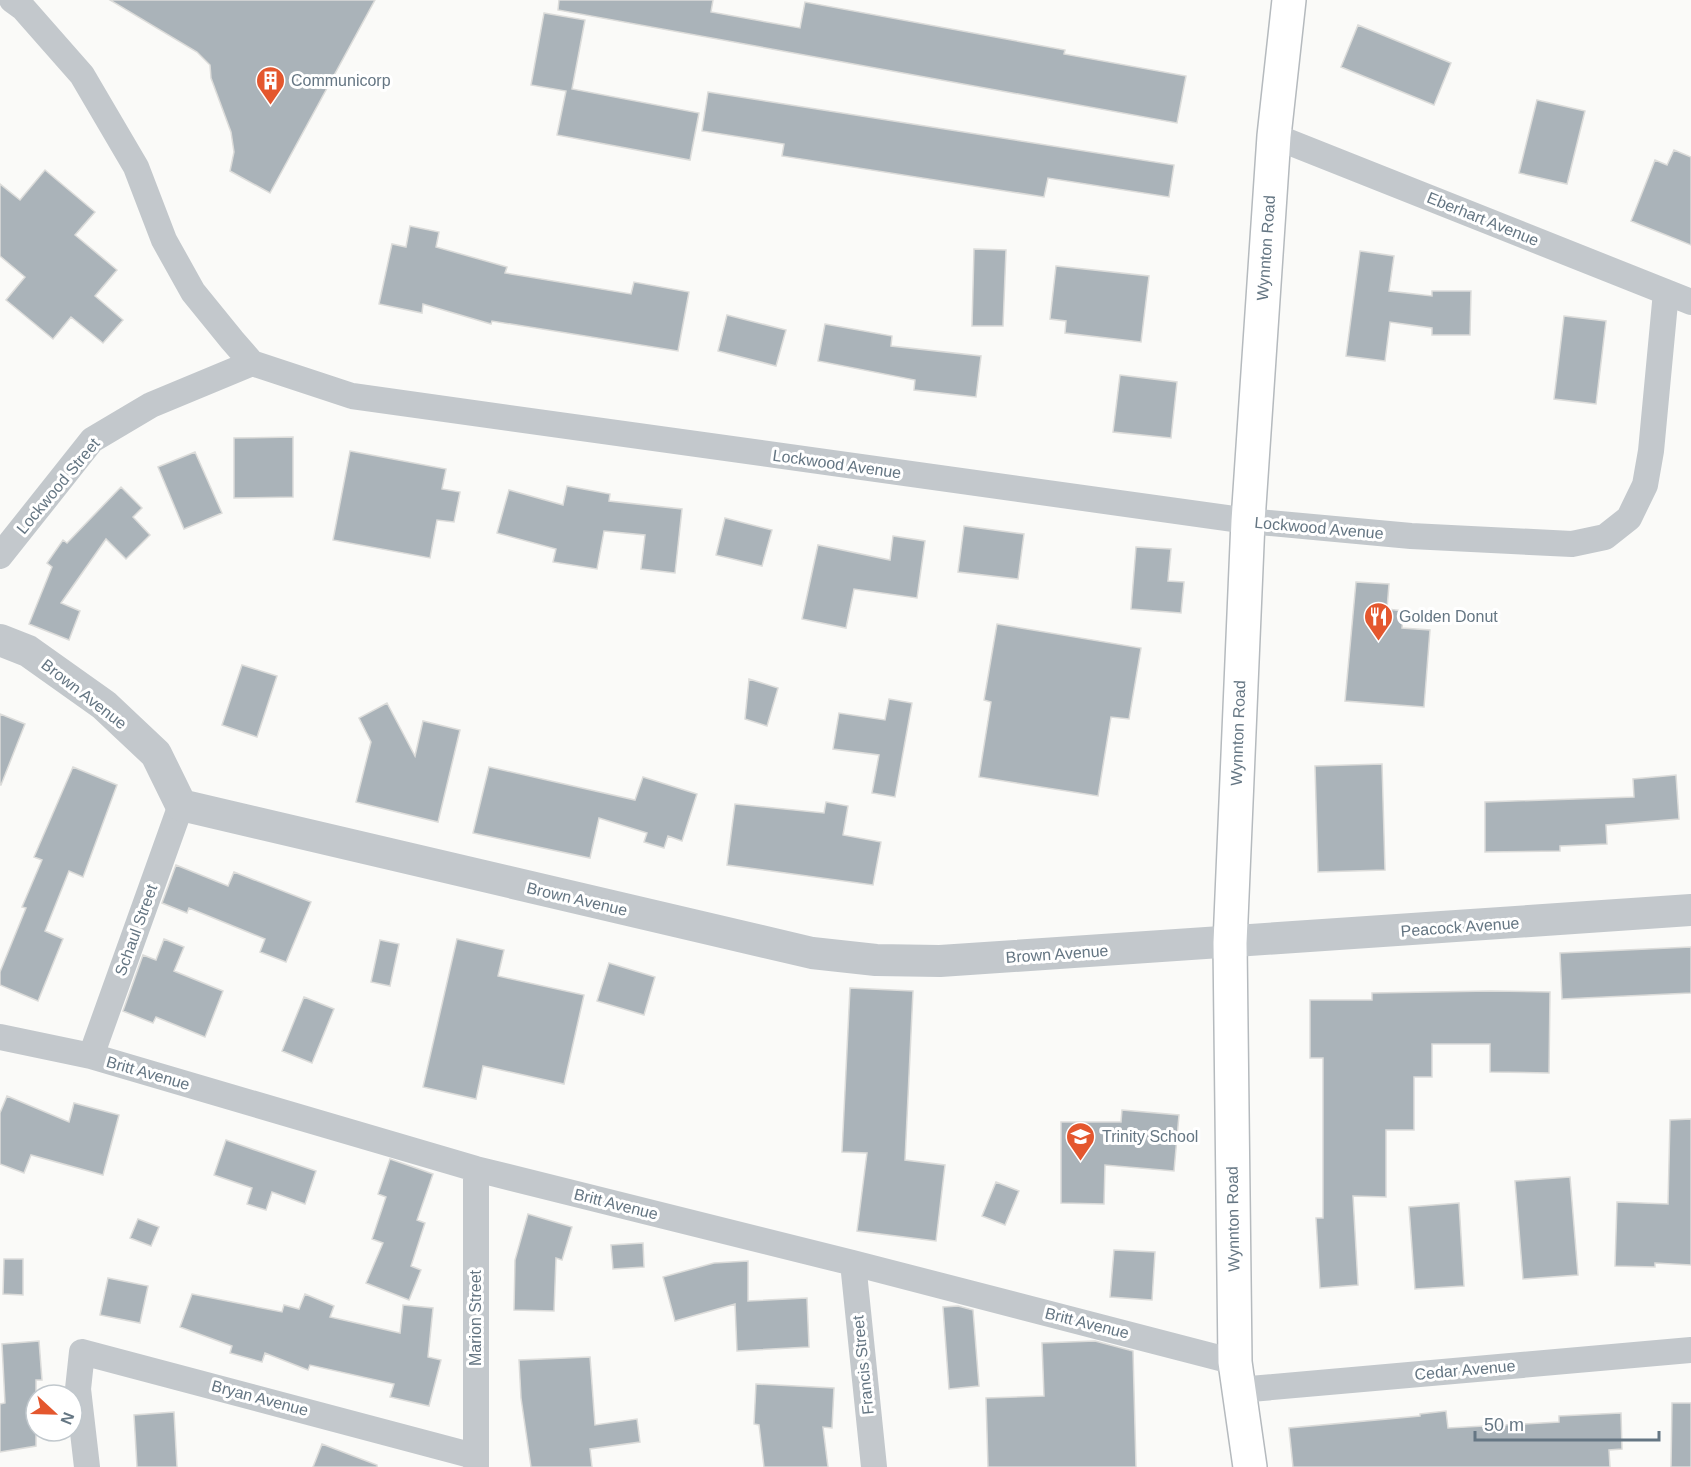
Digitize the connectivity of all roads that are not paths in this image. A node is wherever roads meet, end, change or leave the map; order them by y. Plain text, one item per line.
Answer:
1 (12, 0) edge
2 (1289, 0) edge
3 (1274, 136) junction
4 (1666, 292) junction
5 (1691, 302) edge
6 (252, 363) junction
7 (1248, 521) junction
8 (0, 556) edge
9 (0, 640) edge
10 (181, 805) junction
11 (1691, 910) edge
12 (1230, 943) junction
13 (0, 1037) edge
14 (91, 1056) junction
15 (476, 1169) junction
16 (853, 1263) junction
17 (1691, 1350) edge
18 (1237, 1376) junction
19 (475, 1462) edge
20 (87, 1467) edge
21 (874, 1467) edge
22 (1250, 1467) edge

1 - 6 street
2 - 3 main road, Wynnton Road
3 - 4 street, Eberhart Avenue
3 - 7 main road, Wynnton Road
4 - 5 street, Eberhart Avenue
4 - 7 street, Lockwood Avenue
6 - 7 street, Lockwood Avenue
6 - 8 street, Lockwood Street
7 - 12 main road, Wynnton Road
9 - 10 street, Brown Avenue
10 - 12 street, Brown Avenue
10 - 14 street, Schaul Street
11 - 12 street, Peacock Avenue
12 - 18 main road, Wynnton Road
13 - 14 street, Britt Avenue
14 - 15 street, Britt Avenue
15 - 16 street, Britt Avenue
15 - 19 street, Marion Street
16 - 18 street, Britt Avenue
16 - 21 street, Francis Street
17 - 18 street, Cedar Avenue
18 - 22 main road, Wynnton Road
19 - 20 street, Bryan Avenue

